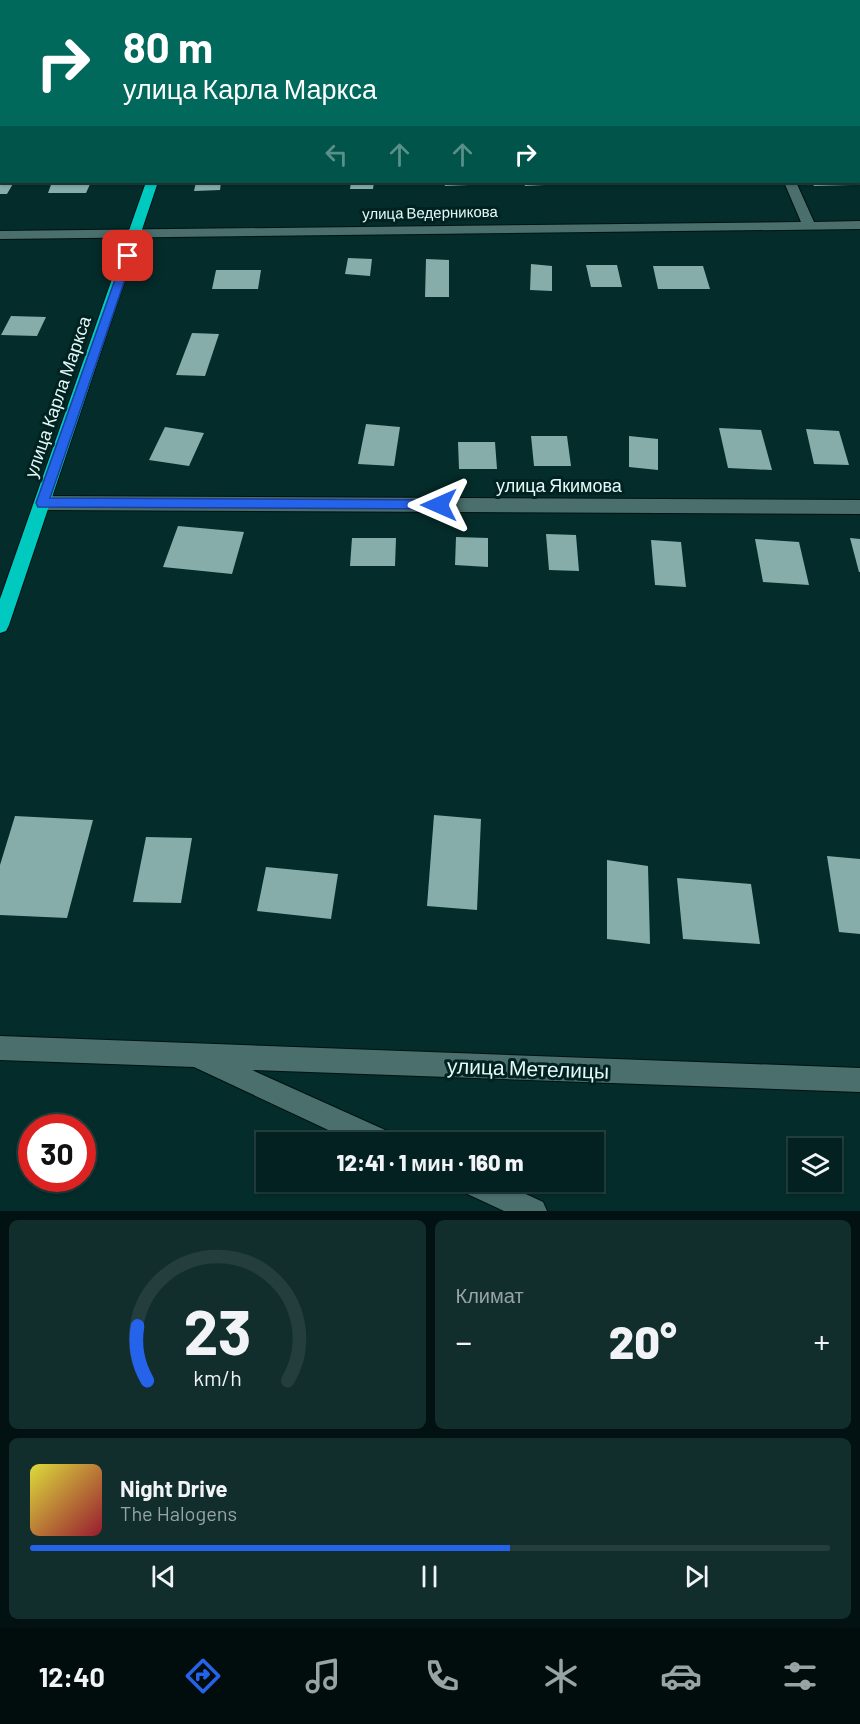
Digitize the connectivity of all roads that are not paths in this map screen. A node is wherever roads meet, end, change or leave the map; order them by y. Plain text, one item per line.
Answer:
1 (152, 183) edge
2 (790, 183) edge
3 (809, 225) junction
4 (860, 225) edge
5 (136, 234) junction
6 (0, 235) edge
7 (42, 503) junction
8 (860, 507) edge
9 (0, 625) edge
10 (0, 1047) edge
11 (196, 1057) junction
12 (860, 1080) edge
13 (361, 1132) edge
14 (492, 1192) edge
15 (534, 1211) edge

1 - 5 highway, улица Карла Маркса
2 - 3 street
3 - 4 street, улица Ведерникова
3 - 5 street, улица Ведерникова
5 - 6 street, улица Ведерникова
5 - 7 highway, улица Карла Маркса
7 - 8 street, улица Якимова
7 - 9 highway, улица Карла Маркса
10 - 11 street, улица Метелицы
11 - 12 street, улица Метелицы
11 - 13 street, улица Метелицы
14 - 15 street

